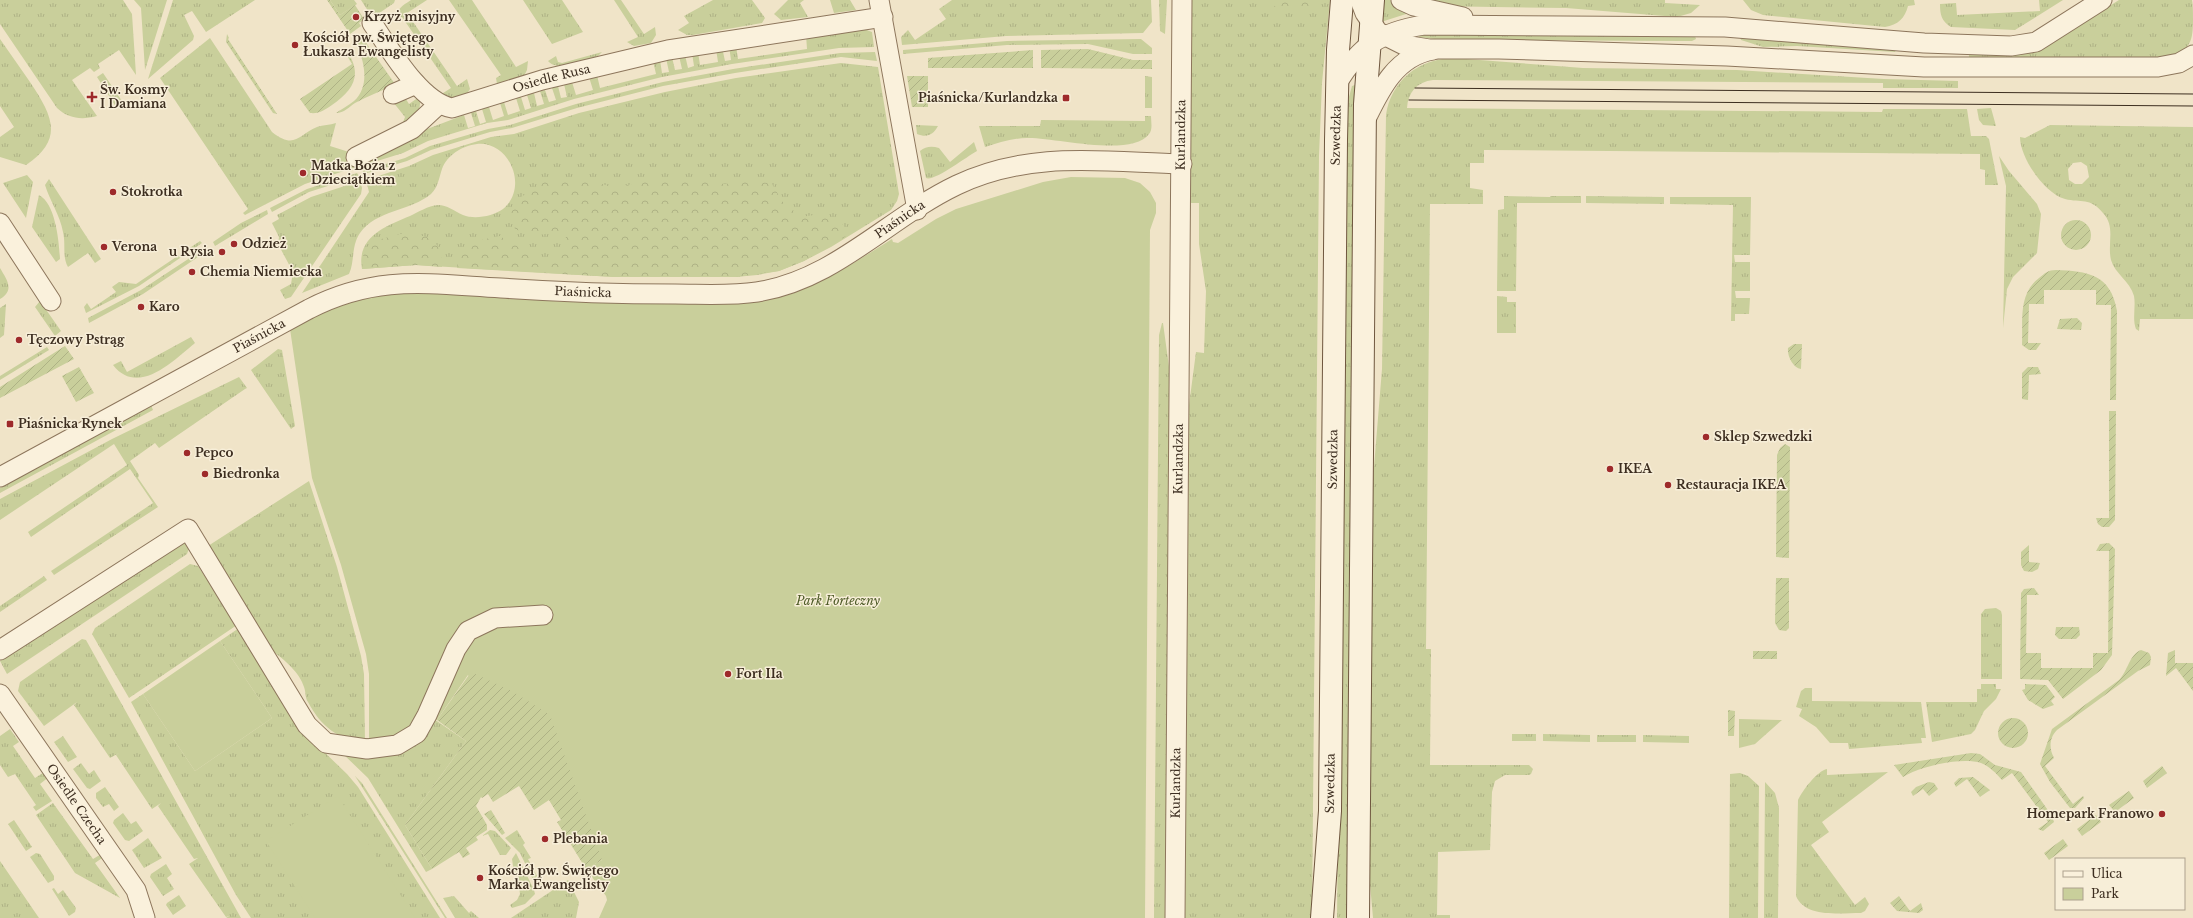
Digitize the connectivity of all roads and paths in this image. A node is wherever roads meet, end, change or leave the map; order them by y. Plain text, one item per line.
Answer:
1 (1182, 0) edge
2 (1342, 0) edge
3 (1360, 0) edge
4 (1373, 0) edge
5 (1402, 0) edge
6 (2102, 0) edge
7 (881, 9) edge
8 (372, 23) dead end
9 (1493, 25) junction
10 (1375, 34) junction
11 (1445, 48) junction
12 (2193, 55) edge
13 (1337, 83) junction
14 (416, 84) junction
15 (393, 94) dead end
16 (439, 104) junction
17 (1365, 121) junction
18 (356, 157) dead end
19 (1182, 164) junction
20 (917, 210) junction
21 (0, 223) edge
22 (51, 301) dead end
23 (0, 477) edge
24 (542, 616) dead end
25 (0, 650) edge
26 (0, 694) edge
27 (145, 918) edge
28 (1175, 918) edge
29 (1322, 918) edge
30 (1358, 918) edge

1 - 19 street, Kurlandzka
2 - 13 street, Szwedzka
3 - 10 street
4 - 10 street
5 - 9 street
6 - 9 street
7 - 16 street, Osiedle Rusa
7 - 20 street
8 - 14 street
9 - 10 street
10 - 11 street
10 - 13 street
10 - 17 street
11 - 12 street
11 - 17 street
13 - 29 street, Szwedzka
14 - 15 street
14 - 16 street
16 - 18 street
17 - 30 street
19 - 20 street, Piaśnicka
19 - 28 street, Kurlandzka
20 - 23 street, Piaśnicka
21 - 22 street
24 - 25 street
26 - 27 street, Osiedle Czecha

